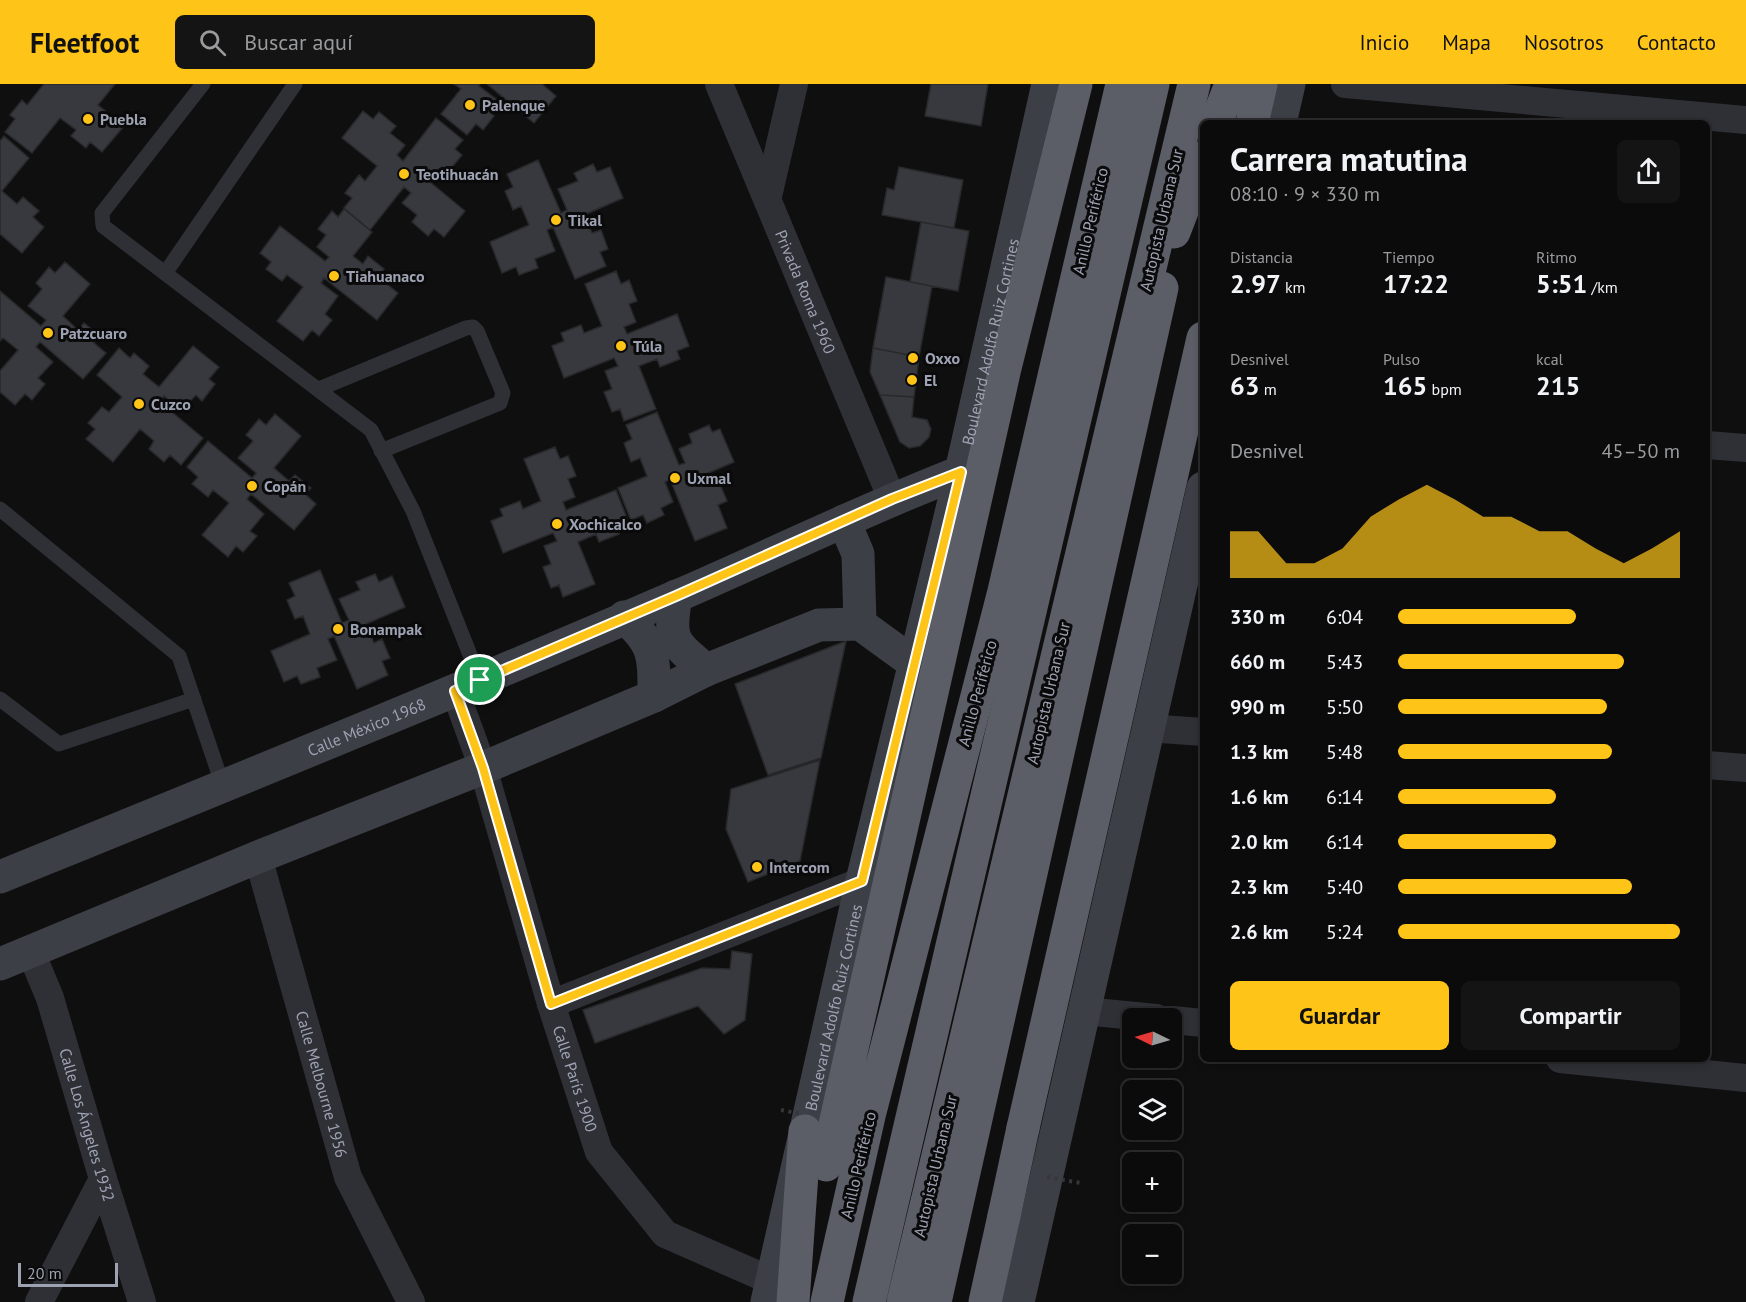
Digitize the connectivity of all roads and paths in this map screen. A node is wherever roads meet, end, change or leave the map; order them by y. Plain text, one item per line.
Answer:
1 (203, 84) edge
2 (295, 84) edge
3 (719, 84) edge
4 (794, 84) edge
5 (1048, 84) edge
6 (1076, 84) edge
7 (1122, 84) edge
8 (1153, 84) edge
9 (1194, 84) edge
10 (1210, 84) edge
11 (1231, 84) edge
12 (1261, 84) edge
13 (1288, 84) edge
14 (1345, 84) edge
15 (1201, 120) edge
16 (1217, 120) edge
17 (1253, 120) edge
18 (1282, 120) edge
19 (1746, 120) edge
20 (1200, 125) edge
21 (1200, 165) edge
22 (768, 196) junction
23 (1174, 232) junction
24 (166, 272) junction
25 (1200, 351) edge
26 (319, 389) junction
27 (1710, 445) edge
28 (1746, 448) edge
29 (381, 451) junction
30 (961, 472) junction
31 (892, 499) junction
32 (1200, 501) edge
33 (0, 509) edge
34 (844, 521) junction
35 (676, 596) junction
36 (624, 617) junction
37 (860, 624) junction
38 (915, 664) junction
39 (706, 670) junction
40 (468, 686) junction
41 (654, 696) junction
42 (0, 699) edge
43 (194, 699) junction
44 (1147, 728) junction
45 (1200, 732) edge
46 (1710, 765) edge
47 (483, 768) junction
48 (1746, 768) edge
49 (222, 786) junction
50 (258, 857) junction
51 (0, 877) edge
52 (862, 881) junction
53 (30, 950) junction
54 (0, 964) edge
55 (551, 1004) junction
56 (1084, 1011) junction
57 (1122, 1015) edge
58 (1182, 1021) edge
59 (1200, 1023) edge
60 (1589, 1062) edge
61 (1746, 1078) edge
62 (805, 1131) joint
63 (103, 1179) junction
64 (782, 1297) edge
65 (39, 1302) edge
66 (142, 1302) edge
67 (411, 1302) edge
68 (827, 1302) edge
69 (870, 1302) edge
70 (903, 1302) edge
71 (935, 1302) edge
72 (985, 1302) edge
73 (1018, 1302) edge

1 - 24 lane
2 - 24 lane
3 - 22 street, Privada Roma 1960
4 - 22 street
5 - 30 street, Boulevard Adolfo Ruiz Cortines
6 - 64 highway, bridge
7 - 68 highway, Anillo Periférico
8 - 69 highway, Autopista Urbana Sur, bridge
9 - 70 highway, Autopista Urbana Sur, bridge
10 - 15 highway
11 - 16 highway
12 - 17 highway
13 - 18 street
14 - 19 street
20 - 23 highway
21 - 23 highway
22 - 31 street, Privada Roma 1960
23 - 71 highway
24 - 26 lane
25 - 72 highway, bridge
26 - 29 lane
26 - 29 lane
27 - 28 street
29 - 40 lane
30 - 31 street, Calle México 1968
30 - 38 street, Boulevard Adolfo Ruiz Cortines
31 - 34 street, Calle México 1968
32 - 44 street
33 - 43 lane
34 - 35 street, Calle México 1968
34 - 37 street
35 - 36 street, Calle México 1968
35 - 39 street
36 - 40 street, Calle México 1968
36 - 41 street
37 - 38 street
37 - 39 street
38 - 52 street, Boulevard Adolfo Ruiz Cortines
39 - 41 street
40 - 47 street, Calle París 1900
40 - 49 street, Calle México 1968
41 - 47 street
42 - 43 lane
43 - 49 lane
44 - 45 street
44 - 56 street
46 - 48 street
47 - 50 street
47 - 55 street, Calle París 1900
49 - 51 street, Calle México 1968
50 - 53 street
50 - 67 street, Calle Melbourne 1956
52 - 55 street
52 - 62 street, Boulevard Adolfo Ruiz Cortines
53 - 54 street
53 - 63 street, Calle Los Ángeles 1932
55 - 64 street, Calle París 1900
56 - 57 street
56 - 73 street
58 - 59 street
60 - 61 street
62 - 64 highway
63 - 65 street
63 - 66 street, Calle Los Ángeles 1932

